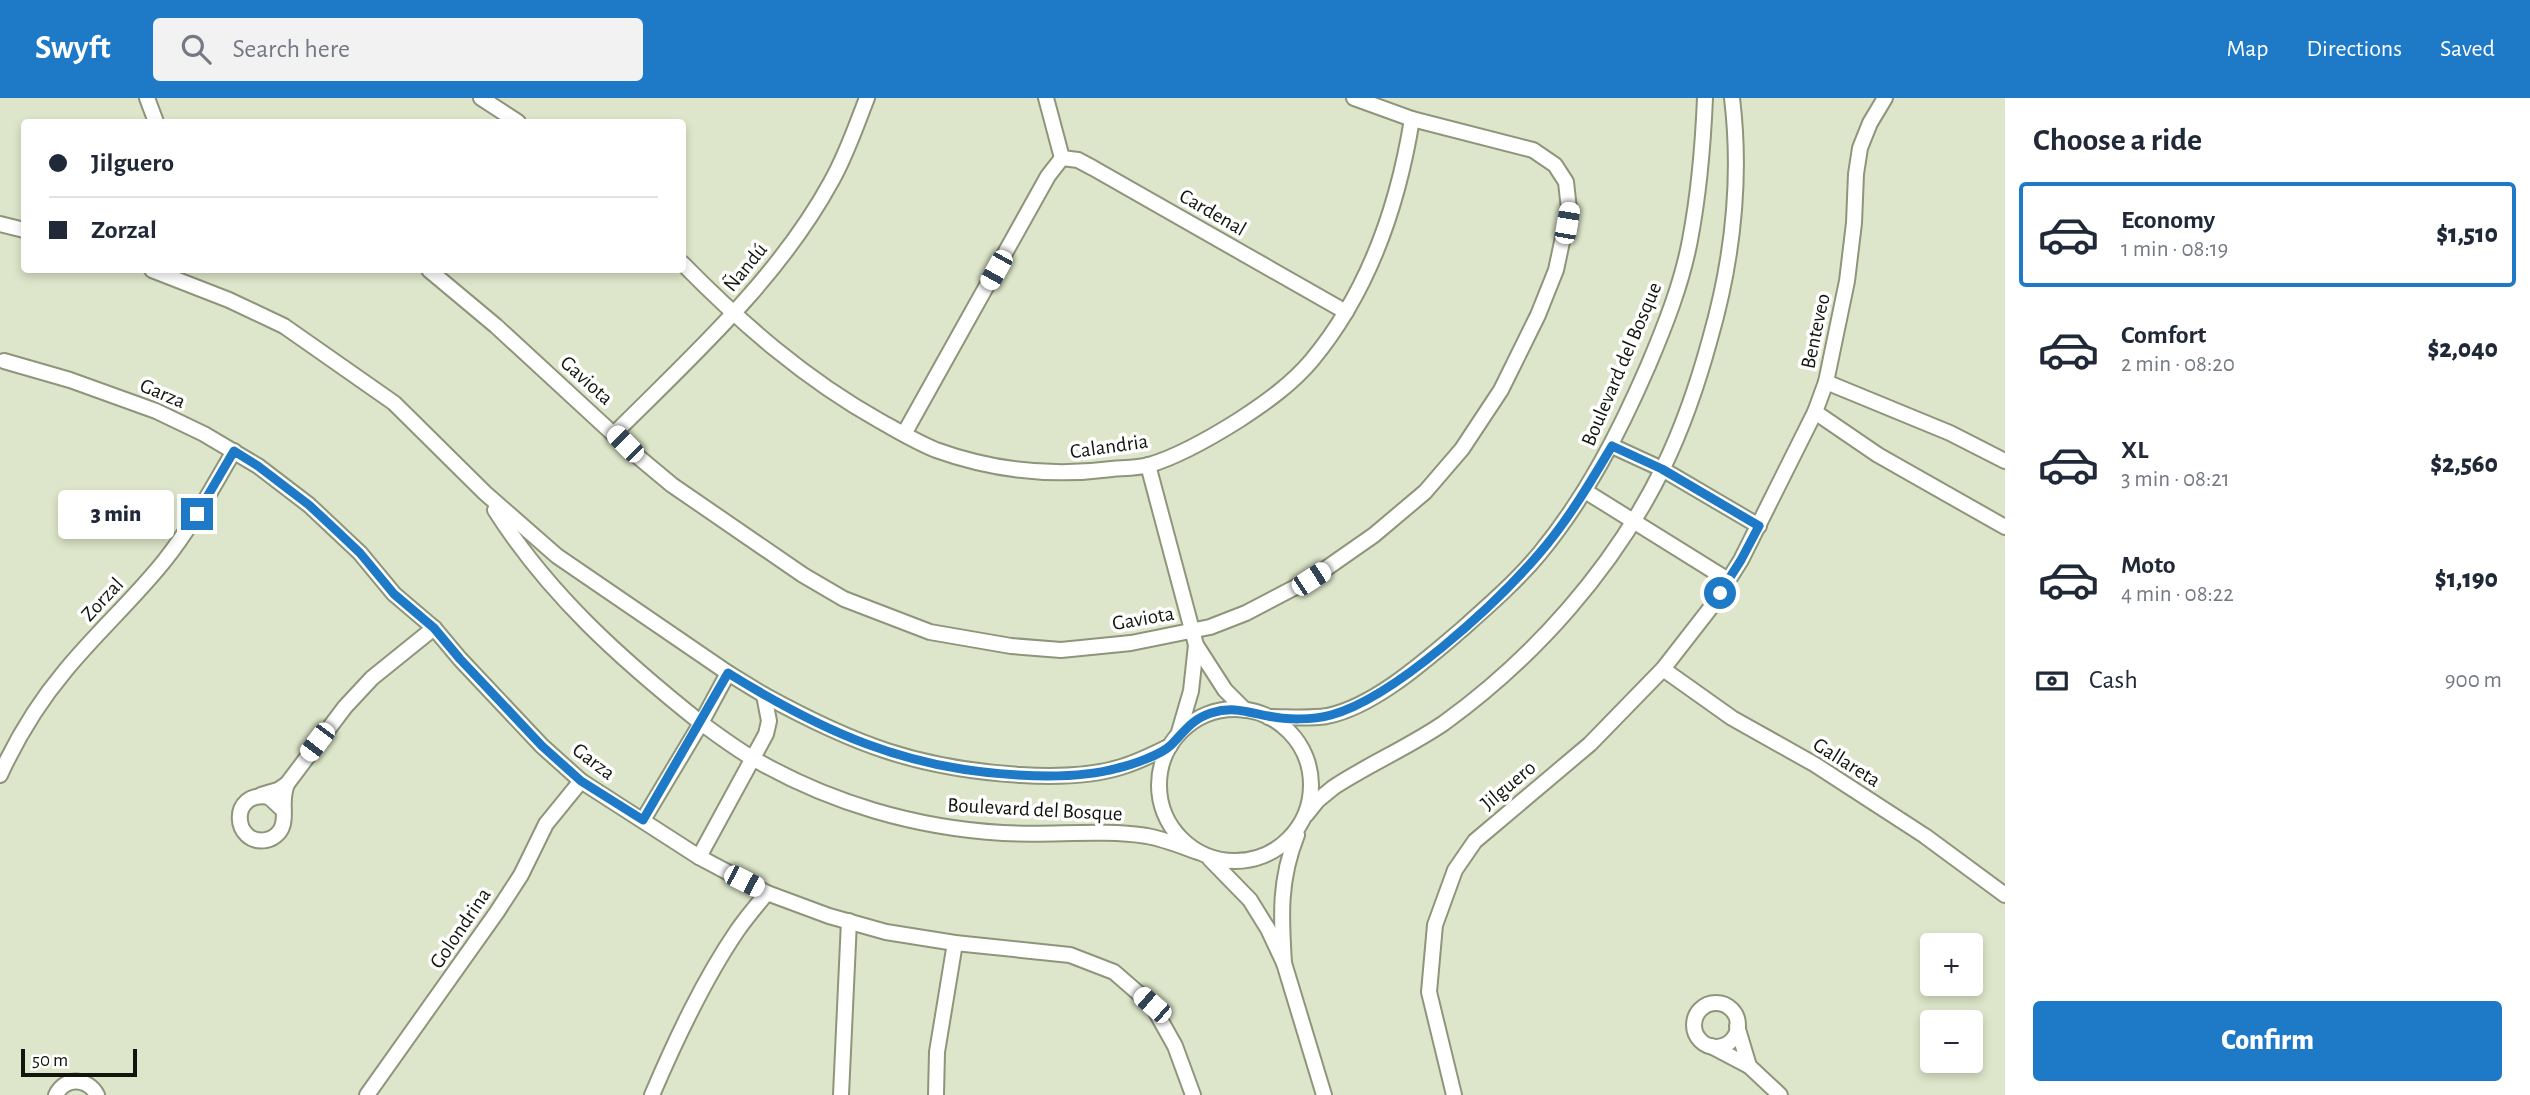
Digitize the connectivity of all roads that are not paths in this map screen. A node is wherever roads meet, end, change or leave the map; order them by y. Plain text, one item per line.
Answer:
1 (147, 98) edge
2 (481, 98) edge
3 (867, 98) edge
4 (1046, 98) edge
5 (1354, 98) edge
6 (1705, 98) edge
7 (1732, 98) edge
8 (1885, 98) edge
9 (155, 119) edge
10 (513, 119) edge
11 (1412, 119) junction
12 (1060, 159) junction
13 (0, 224) edge
14 (21, 229) edge
15 (686, 267) edge
16 (160, 273) edge
17 (433, 273) edge
18 (1346, 312) junction
19 (733, 314) junction
20 (1, 361) edge
21 (1826, 382) junction
22 (1815, 412) junction
23 (614, 434) junction
24 (904, 434) junction
25 (1612, 446) junction
26 (234, 451) junction
27 (2005, 461) edge
28 (1148, 465) junction
29 (1662, 469) junction
30 (1585, 491) junction
31 (485, 494) junction
32 (1633, 521) junction
33 (1759, 526) junction
34 (2005, 527) edge
35 (1741, 560) joint
36 (1728, 580) junction
37 (434, 628) junction
38 (1194, 638) junction
39 (1663, 669) junction
40 (728, 673) junction
41 (764, 695) junction
42 (1245, 709) junction
43 (1269, 717) junction
44 (701, 723) junction
45 (1174, 741) junction
46 (754, 759) junction
47 (0, 775) edge
48 (581, 781) junction
49 (287, 784) junction
50 (261, 795) junction
51 (282, 809) junction
52 (643, 820) junction
53 (1303, 820) junction
54 (1203, 855) junction
55 (699, 857) junction
56 (767, 893) junction
57 (2005, 895) edge
58 (849, 921) junction
59 (955, 943) junction
60 (1284, 963) junction
61 (1737, 1026) junction
62 (1710, 1046) junction
63 (1749, 1066) junction
64 (373, 1093) edge
65 (56, 1095) edge
66 (97, 1095) edge
67 (652, 1095) edge
68 (841, 1095) edge
69 (936, 1095) edge
70 (1193, 1095) edge
71 (1324, 1095) edge
72 (1454, 1095) edge
73 (1780, 1095) edge

1 - 9 street
2 - 10 street
3 - 19 street, Ñandú
4 - 12 street
5 - 11 street
6 - 25 street, Boulevard del Bosque
7 - 29 street
8 - 21 street, Benteveo
11 - 18 street, Calandria
11 - 38 street, Gaviota
12 - 18 street, Cardenal
12 - 24 street
13 - 14 street
15 - 19 street, Calandria
16 - 31 street
17 - 23 street, Gaviota
18 - 28 street, Calandria
19 - 23 street, Ñandú
19 - 24 street, Calandria
20 - 26 street, Garza
21 - 22 street, Benteveo
21 - 27 street
22 - 33 street, Benteveo
22 - 34 street
23 - 38 street, Gaviota
24 - 28 street, Calandria
25 - 29 street
25 - 30 street, Boulevard del Bosque
26 - 37 street, Garza
26 - 47 street, Zorzal
28 - 38 street
29 - 32 street
29 - 33 street
30 - 32 street
30 - 43 street, Boulevard del Bosque
31 - 40 street
31 - 44 street
32 - 36 street
32 - 53 street
33 - 35 street, Benteveo
35 - 36 street, Jilguero
36 - 39 street, Jilguero
37 - 48 street, Garza
37 - 49 street
38 - 42 street
38 - 45 street
39 - 57 street, Gallareta
39 - 72 street, Jilguero
40 - 41 street, Boulevard del Bosque
40 - 44 street
41 - 45 street, Boulevard del Bosque
41 - 46 street
42 - 43 street
42 - 45 street
43 - 53 street
44 - 46 street, Boulevard del Bosque
44 - 52 street
45 - 54 street
46 - 54 street, Boulevard del Bosque
46 - 55 street
48 - 52 street, Garza
48 - 64 street, Golondrina
49 - 50 street
49 - 51 street
50 - 51 street
50 - 51 street
52 - 55 street, Garza
53 - 54 street
53 - 60 street
54 - 60 street
55 - 56 street, Garza
56 - 58 street, Garza
56 - 67 street
58 - 59 street, Garza
58 - 68 street
59 - 69 street
59 - 70 street, Garza
60 - 71 street
61 - 62 street
61 - 62 street
61 - 63 street
62 - 63 street
63 - 73 street
65 - 66 street

